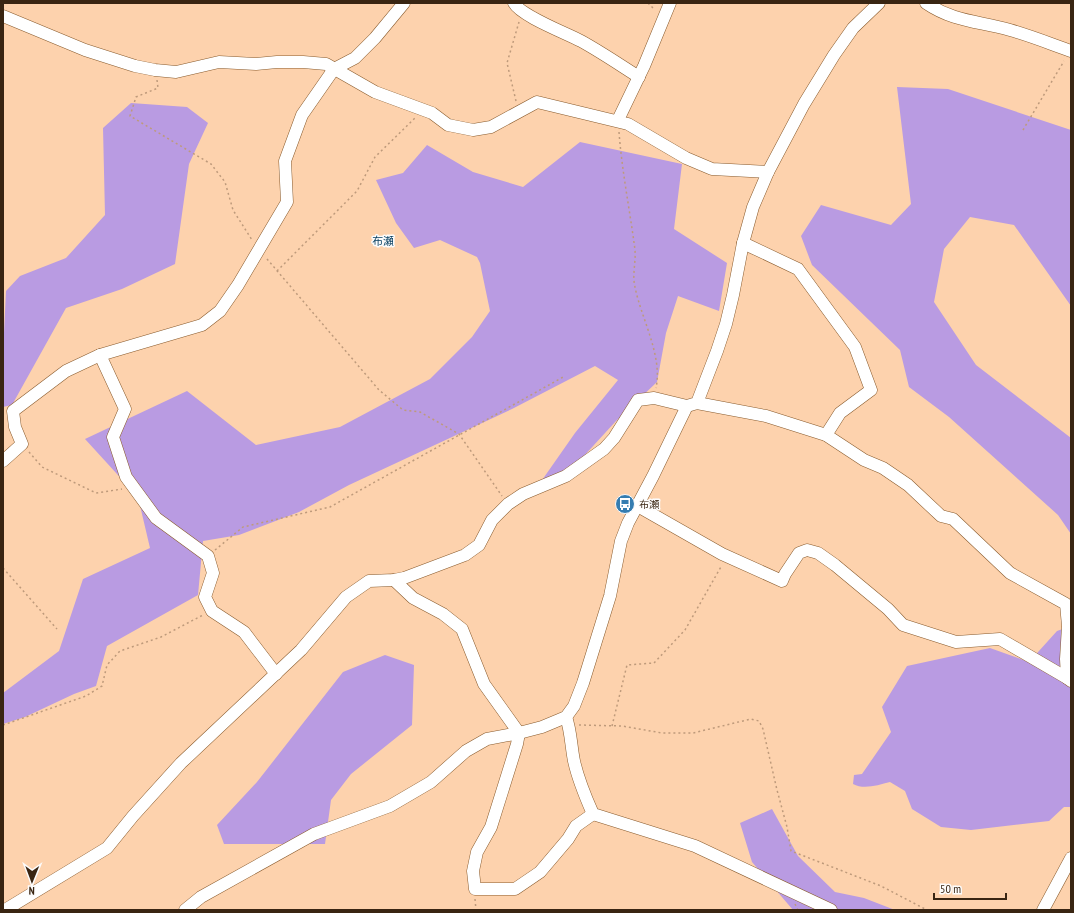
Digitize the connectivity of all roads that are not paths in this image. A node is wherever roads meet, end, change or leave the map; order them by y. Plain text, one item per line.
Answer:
1 (404, 3) edge
2 (670, 3) edge
3 (879, 3) edge
4 (926, 3) edge
5 (518, 7) edge
6 (3, 16) edge
7 (1071, 51) edge
8 (334, 69) junction
9 (639, 77) junction
10 (618, 120) junction
11 (768, 172) junction
12 (743, 243) junction
13 (100, 355) junction
14 (692, 405) junction
15 (826, 435) junction
16 (3, 461) edge
17 (636, 505) junction
18 (394, 580) junction
19 (276, 674) junction
20 (1069, 679) edge
21 (568, 722) junction
22 (519, 733) junction
23 (593, 814) junction
24 (1071, 858) edge
25 (4, 910) edge
26 (185, 910) edge
27 (831, 910) edge
28 (1043, 910) edge

1 - 8 street
2 - 9 street
3 - 11 street
4 - 7 street
5 - 9 street
6 - 8 street
8 - 10 street
8 - 13 street
9 - 10 street
10 - 11 street
11 - 12 street
12 - 14 street
12 - 15 street
13 - 16 street
13 - 19 street
14 - 15 street
14 - 17 street
14 - 18 street
15 - 20 street
17 - 20 street
17 - 21 street
18 - 19 street
18 - 22 street
19 - 25 street
21 - 22 street
21 - 23 street
22 - 23 street
22 - 26 street
23 - 27 street
24 - 28 street

